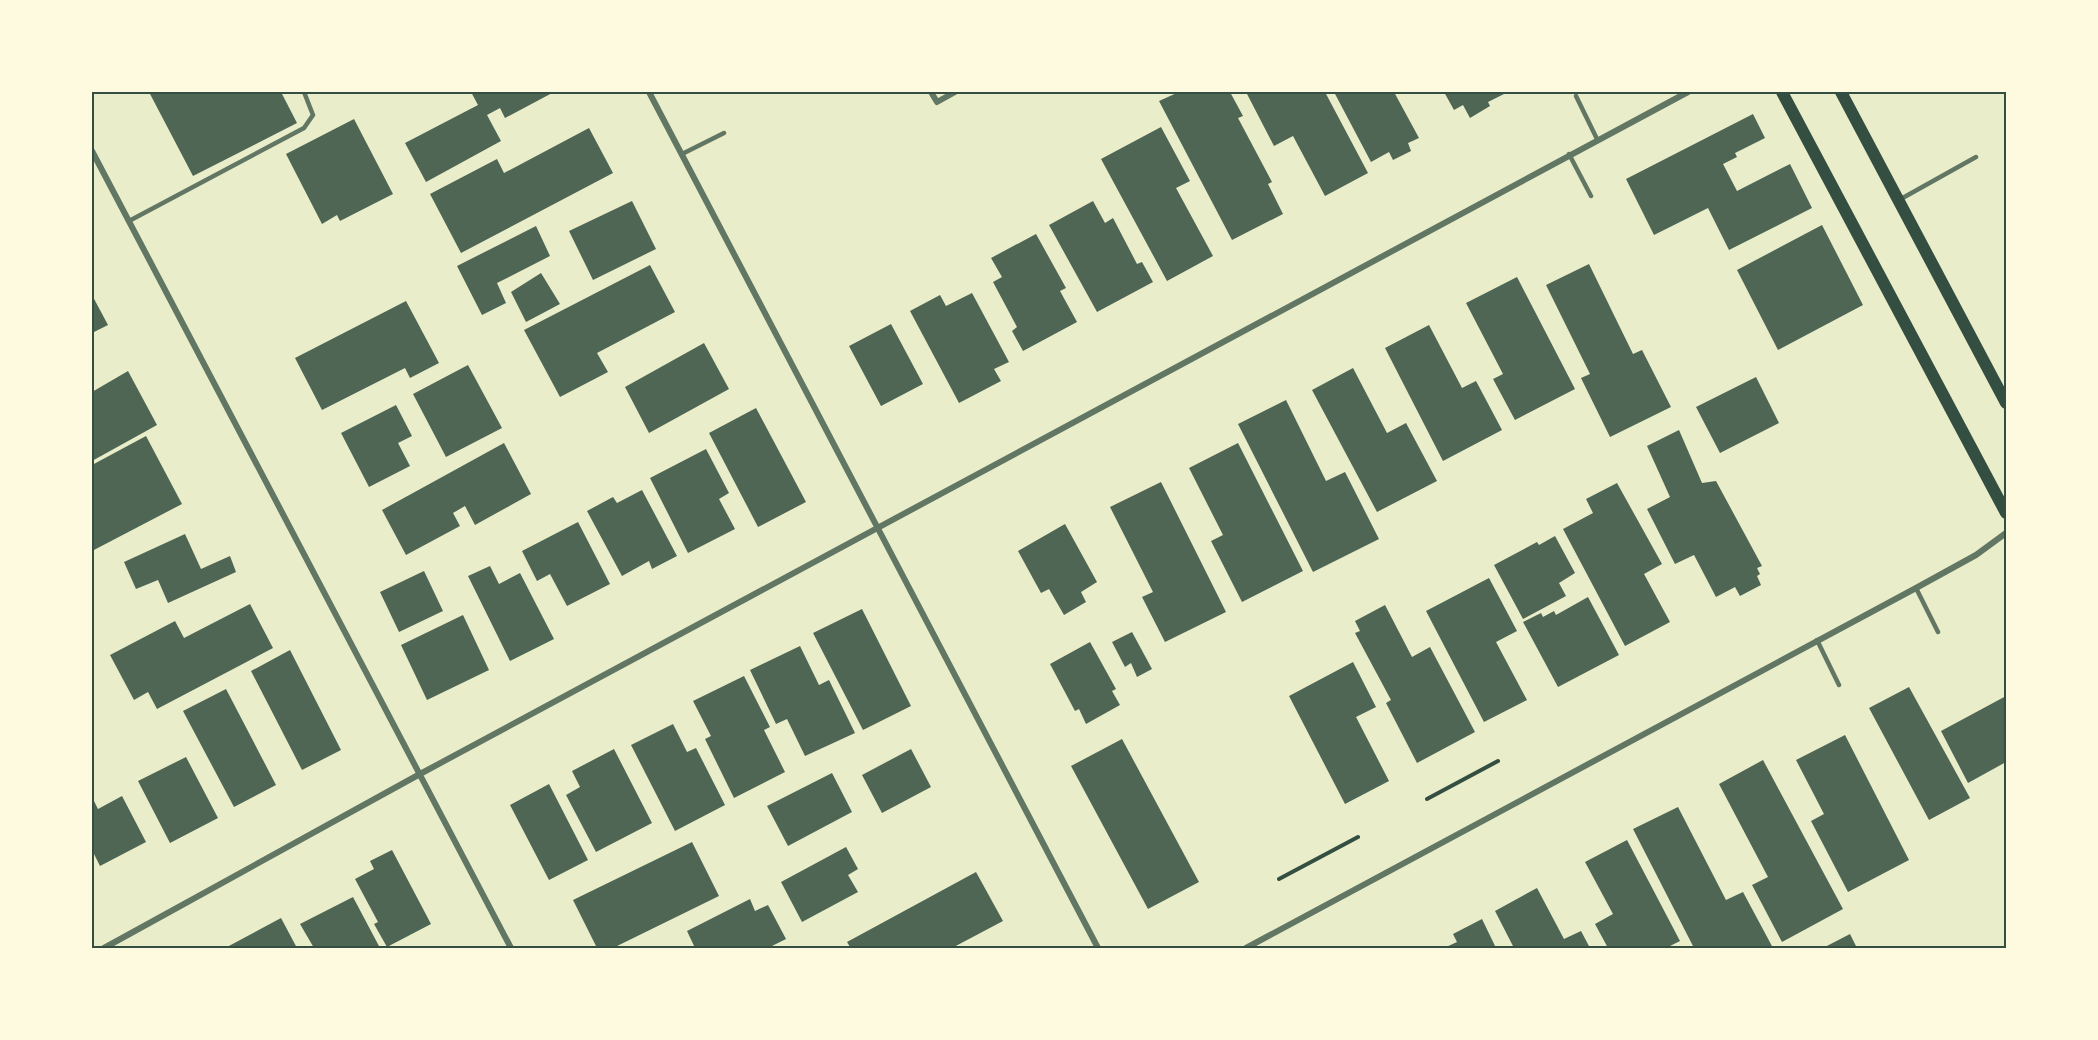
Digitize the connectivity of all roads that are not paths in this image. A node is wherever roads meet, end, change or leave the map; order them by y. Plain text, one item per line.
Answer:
1 (304, 92) edge
2 (650, 92) edge
3 (931, 92) edge
4 (956, 92) edge
5 (1688, 92) edge
6 (1782, 92) edge
7 (1841, 92) edge
8 (1576, 96) dead end
9 (724, 133) dead end
10 (1597, 139) junction
11 (92, 151) edge
12 (682, 154) junction
13 (1569, 154) junction
14 (1976, 156) dead end
15 (1591, 196) dead end
16 (1899, 200) junction
17 (129, 221) junction
18 (2007, 403) edge
19 (2007, 513) edge
20 (877, 528) junction
21 (2007, 533) edge
22 (1916, 588) junction
23 (1938, 632) dead end
24 (1817, 640) junction
25 (1839, 685) dead end
26 (420, 774) junction
27 (104, 948) edge
28 (511, 948) edge
29 (1098, 948) edge
30 (1246, 948) edge

1 - 17 lane
2 - 12 street
3 - 4 street
5 - 10 street
6 - 19 main road
7 - 16 main road
8 - 10 lane
9 - 12 lane
10 - 13 street
11 - 17 street
12 - 20 street
13 - 15 lane
13 - 20 street
14 - 16 lane
16 - 18 main road
17 - 26 street
20 - 26 street
20 - 29 street
21 - 22 street
22 - 23 lane
22 - 24 street
24 - 25 lane
24 - 30 street
26 - 27 street
26 - 28 street

